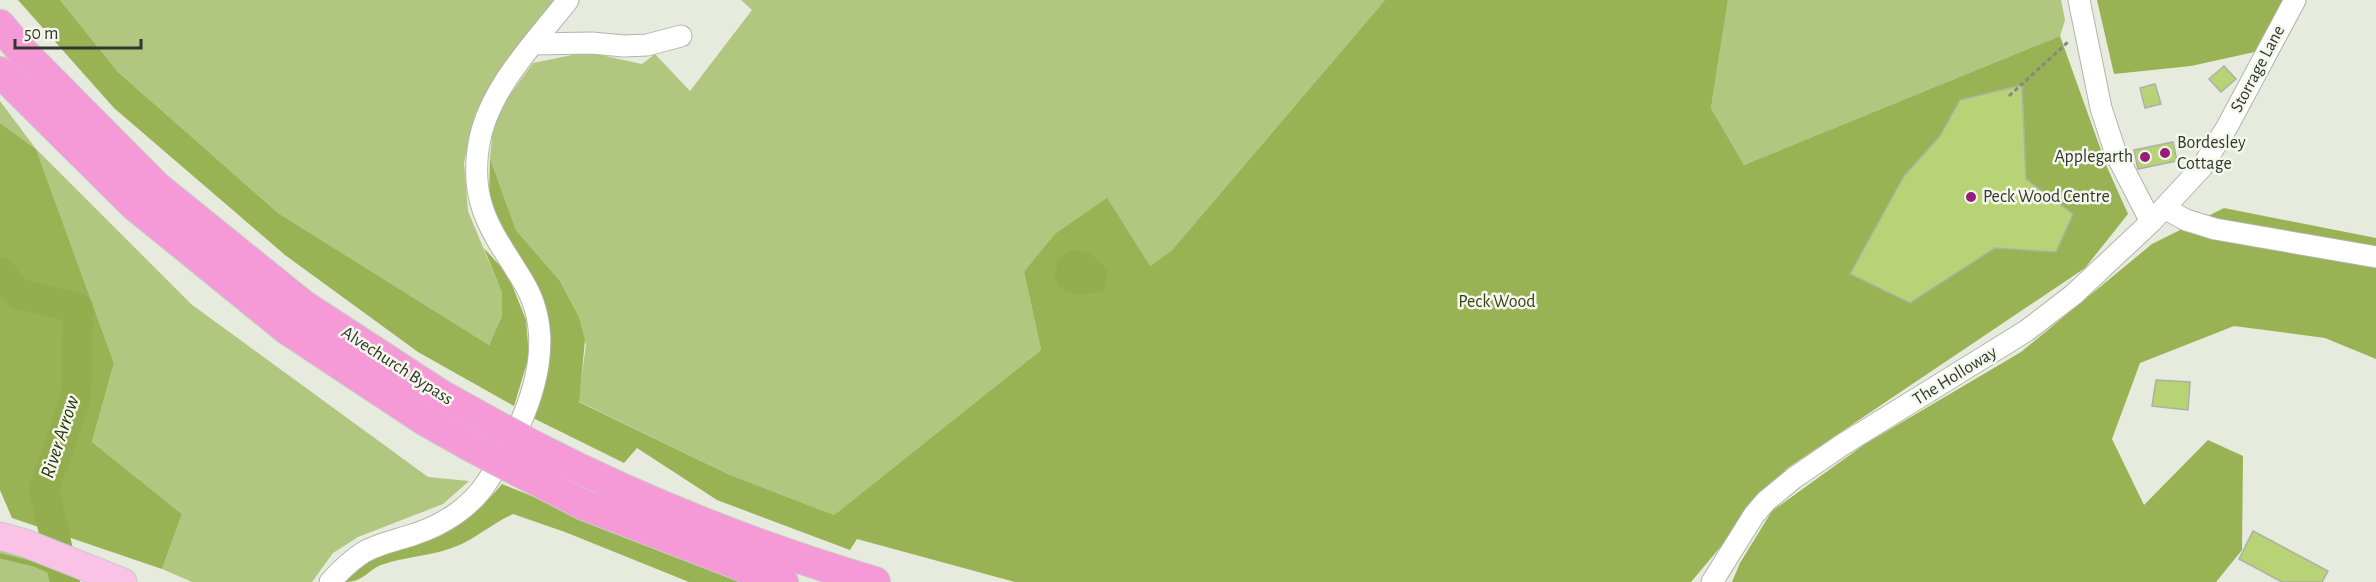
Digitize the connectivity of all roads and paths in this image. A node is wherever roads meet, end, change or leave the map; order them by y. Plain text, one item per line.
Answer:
1 (568, 0) edge
2 (2079, 0) edge
3 (2295, 0) edge
4 (0, 24) edge
5 (2084, 26) junction
6 (681, 36) dead end
7 (534, 44) junction
8 (0, 72) edge
9 (2009, 96) dead end
10 (2202, 167) joint
11 (2158, 215) junction
12 (2376, 257) edge
13 (12, 539) edge
14 (123, 582) edge
15 (330, 582) edge
16 (783, 582) edge
17 (875, 582) edge
18 (1712, 582) edge

1 - 7 street
2 - 5 street
3 - 10 street, Storrage Lane
4 - 17 highway, Alvechurch Bypass, bridge
5 - 9 path
5 - 11 street
6 - 7 street
7 - 15 street
8 - 16 highway, Alvechurch Bypass, bridge
10 - 11 street, The Holloway
11 - 12 street
11 - 18 street, The Holloway
13 - 14 main road

